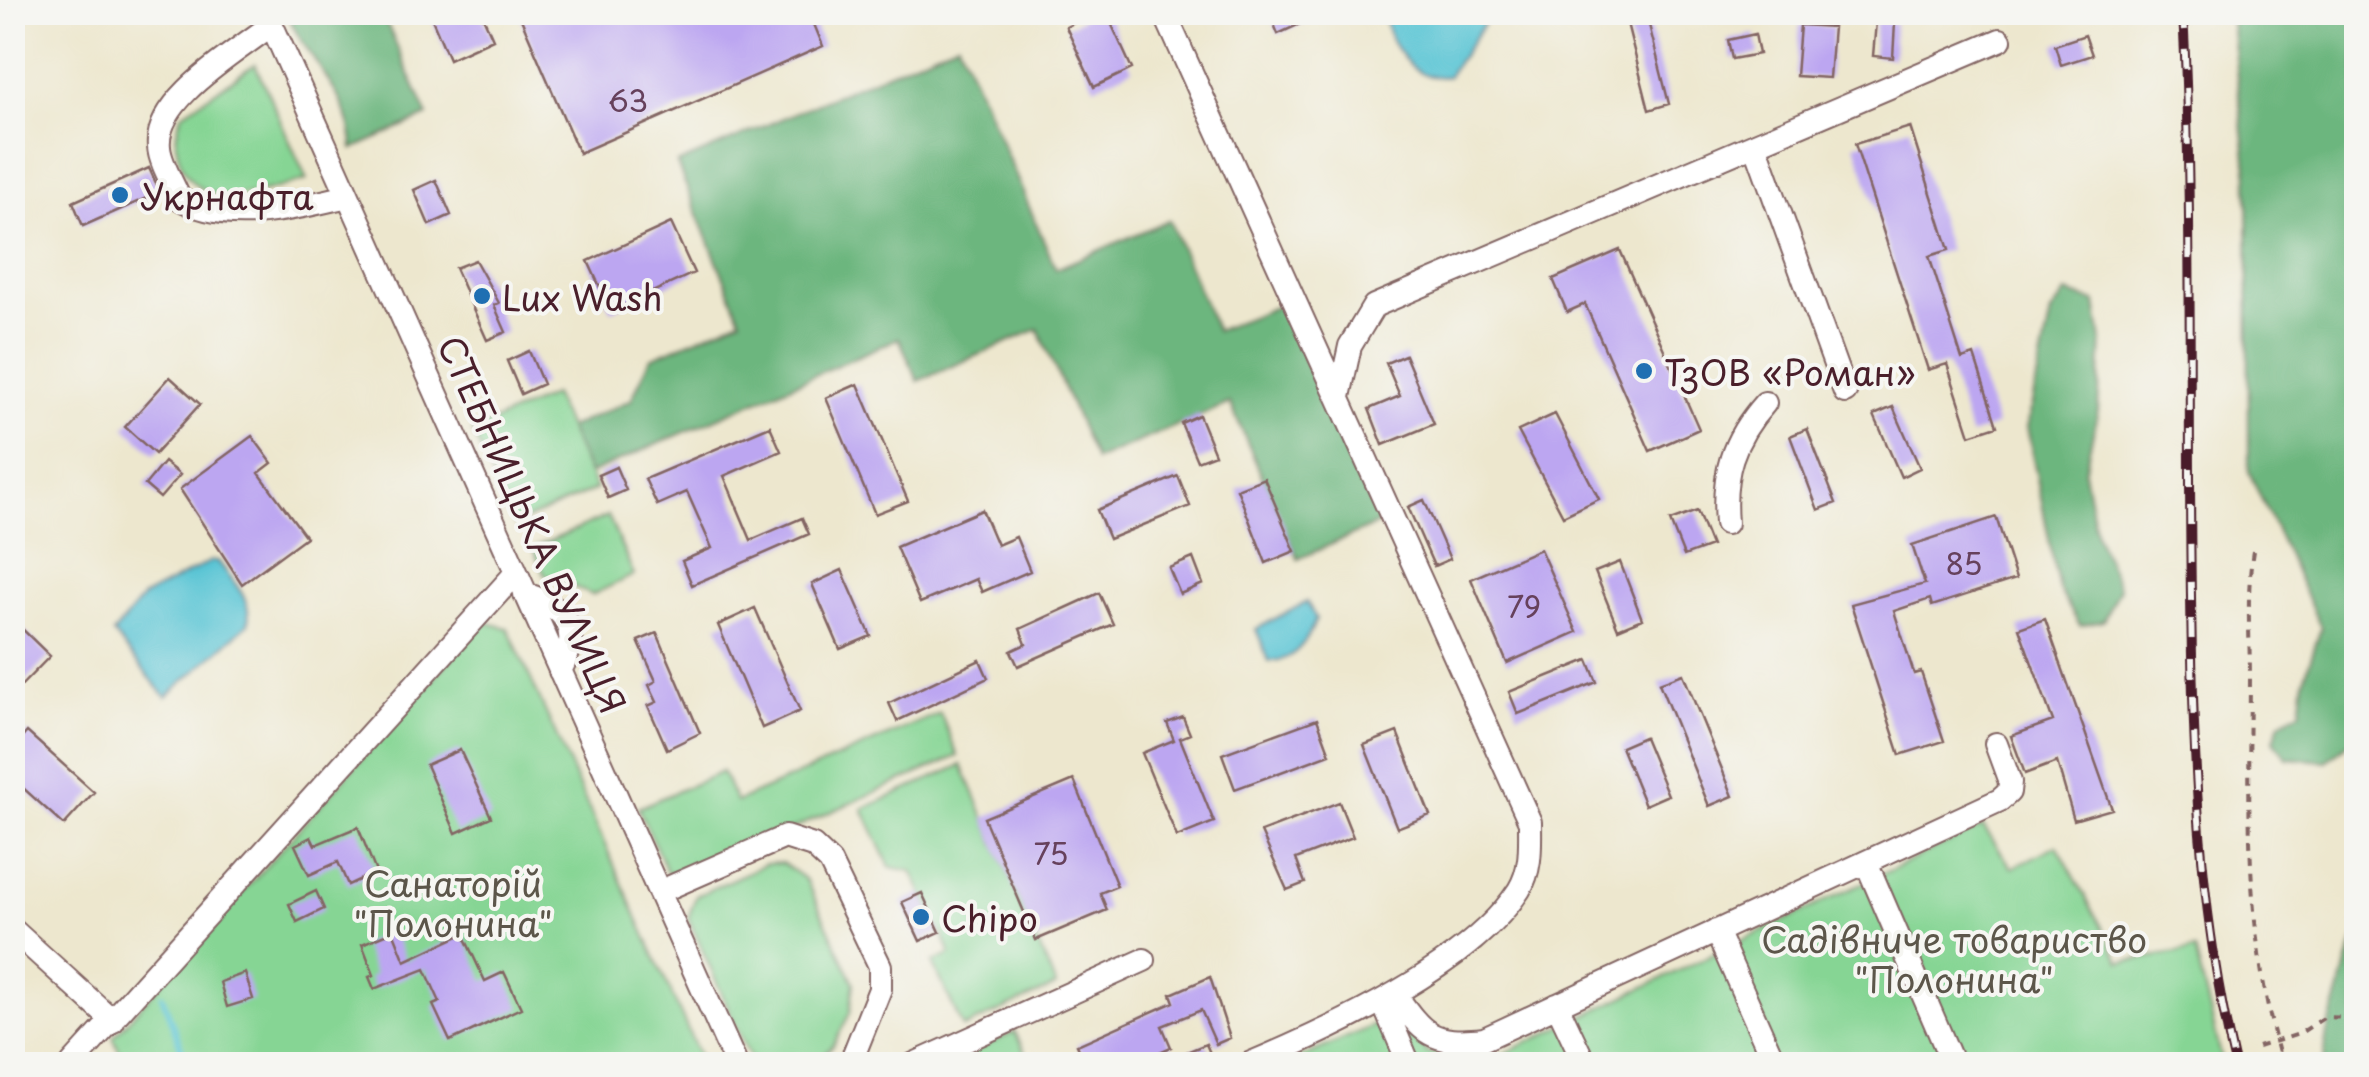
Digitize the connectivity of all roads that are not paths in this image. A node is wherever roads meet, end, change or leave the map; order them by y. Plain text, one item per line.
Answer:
1 (1164, 12) edge
2 (268, 19) edge
3 (2000, 40) dead end
4 (1754, 144) junction
5 (348, 196) junction
6 (1845, 392) dead end
7 (1339, 397) junction
8 (1765, 403) dead end
9 (1726, 523) dead end
10 (514, 585) junction
11 (1996, 744) dead end
12 (1866, 862) junction
13 (659, 892) junction
14 (12, 929) edge
15 (1716, 931) junction
16 (1144, 960) dead end
17 (1389, 998) junction
18 (1558, 1005) junction
19 (113, 1021) junction
20 (72, 1064) edge
21 (736, 1064) edge
22 (850, 1064) edge
23 (914, 1064) edge
24 (1249, 1064) edge
25 (1410, 1064) edge
26 (1585, 1064) edge
27 (1775, 1064) edge
28 (1954, 1064) edge

1 - 7 street
2 - 5 street, СТЕБНИЦЬКА ВУЛИЦЯ
2 - 5 street
3 - 4 street
4 - 6 street
4 - 7 street
5 - 10 street, СТЕБНИЦЬКА ВУЛИЦЯ
7 - 17 street
8 - 9 street
10 - 13 street, СТЕБНИЦЬКА ВУЛИЦЯ
10 - 19 street
11 - 12 street
12 - 15 street
12 - 28 street
13 - 21 street, СТЕБНИЦЬКА ВУЛИЦЯ
13 - 22 street
14 - 19 street
15 - 18 street
15 - 27 street
16 - 23 street
17 - 18 street
17 - 24 street
17 - 25 street
18 - 26 street
19 - 20 street

